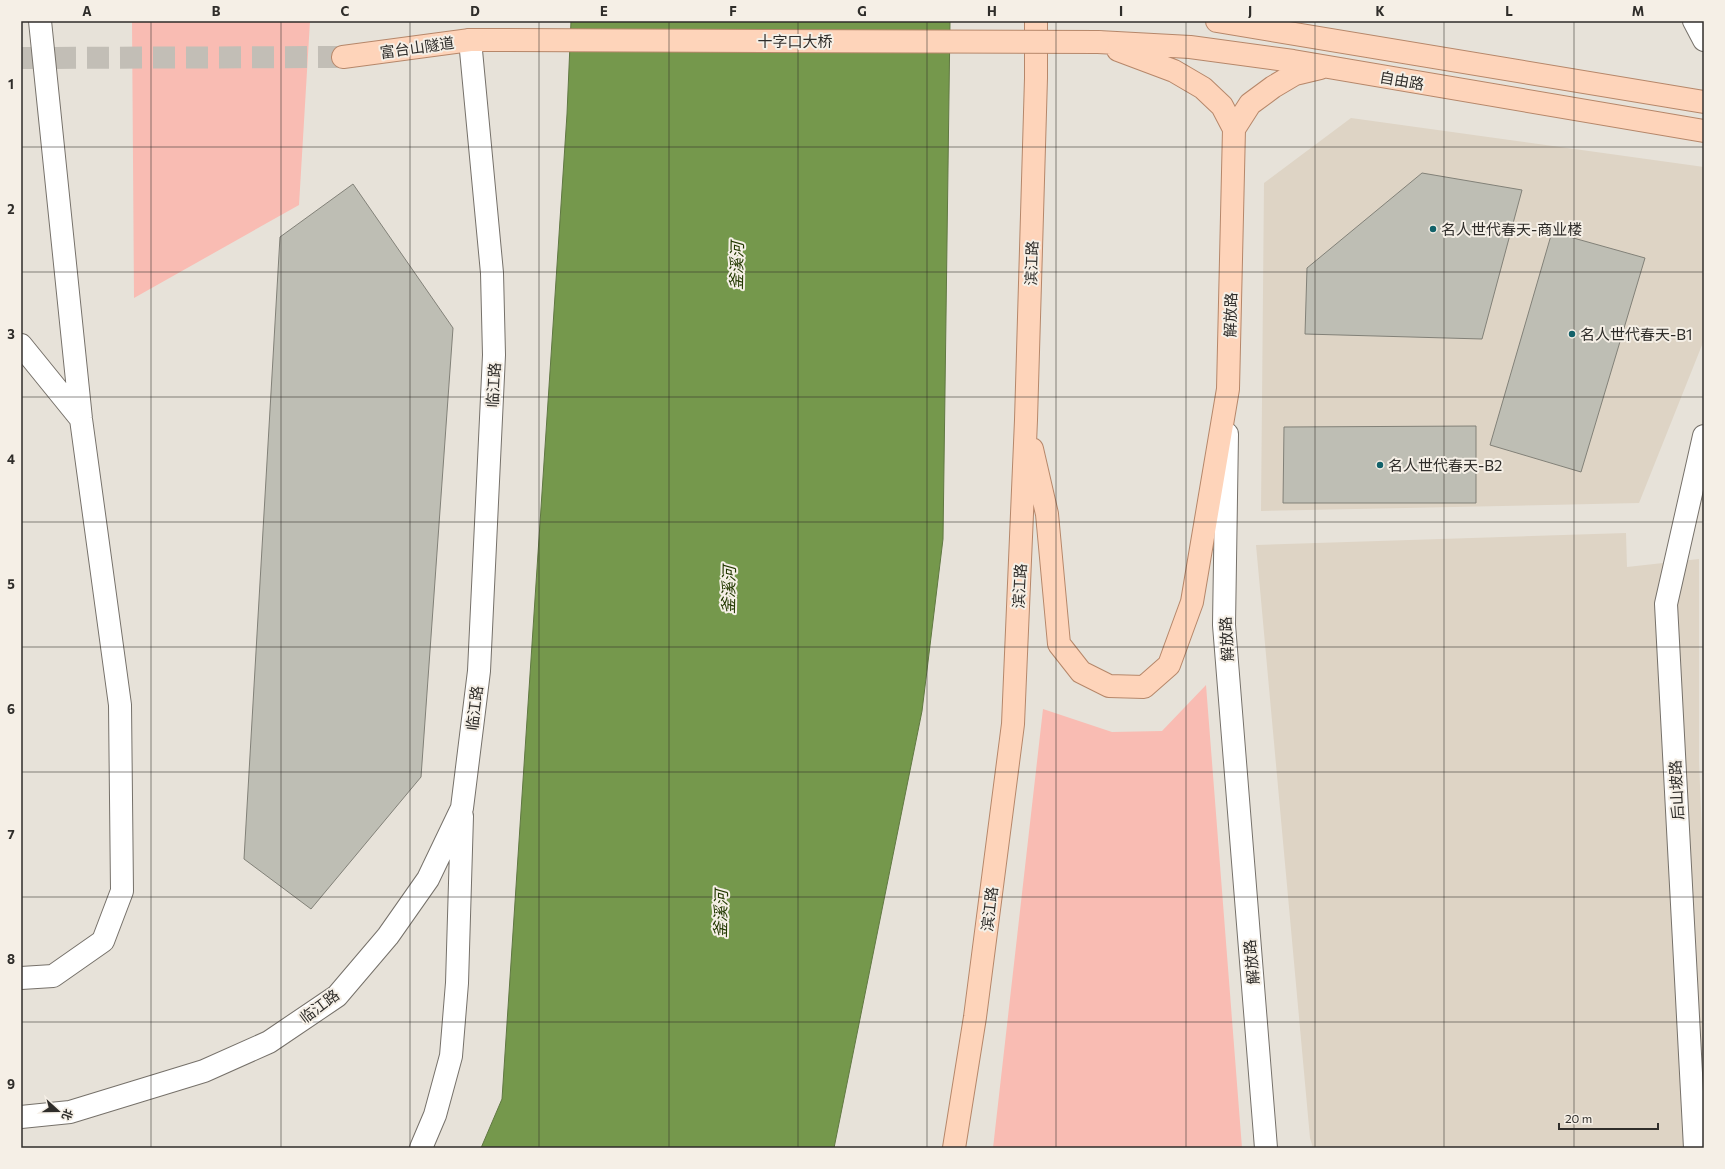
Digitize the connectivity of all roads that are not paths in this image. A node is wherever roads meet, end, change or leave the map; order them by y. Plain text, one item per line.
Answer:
1 (40, 21) edge
2 (1036, 21) edge
3 (1218, 21) edge
4 (1274, 21) edge
5 (1694, 21) edge
6 (1298, 34) junction
7 (470, 40) junction
8 (492, 40) joint
9 (1704, 40) edge
10 (1098, 42) junction
11 (343, 57) tunnel mouth
12 (1325, 67) junction
13 (1704, 102) edge
14 (1234, 128) junction
15 (1704, 131) edge
16 (21, 345) edge
17 (1228, 389) junction
18 (81, 419) junction
19 (1026, 420) junction
20 (1704, 436) edge
21 (462, 808) junction
22 (21, 978) edge
23 (21, 1117) edge
24 (421, 1148) edge
25 (954, 1148) edge
26 (1266, 1148) edge
27 (1695, 1148) edge

1 - 18 street
2 - 19 main road, 滨江路
3 - 6 main road, 自由路
4 - 6 main road
5 - 9 street
6 - 13 main road, 自由路
7 - 8 main road, 富台山隧道
7 - 11 main road, 富台山隧道
7 - 21 street, 临江路
8 - 10 main road, 十字口大桥, bridge
10 - 12 main road, 自由路
10 - 14 main road
12 - 14 main road
12 - 15 main road, 自由路
14 - 17 main road, 解放路
16 - 18 street
17 - 19 main road
17 - 26 street, 解放路
18 - 22 street
19 - 25 main road, 滨江路
20 - 27 street, 后山坡路
21 - 23 street, 临江路
21 - 24 street

